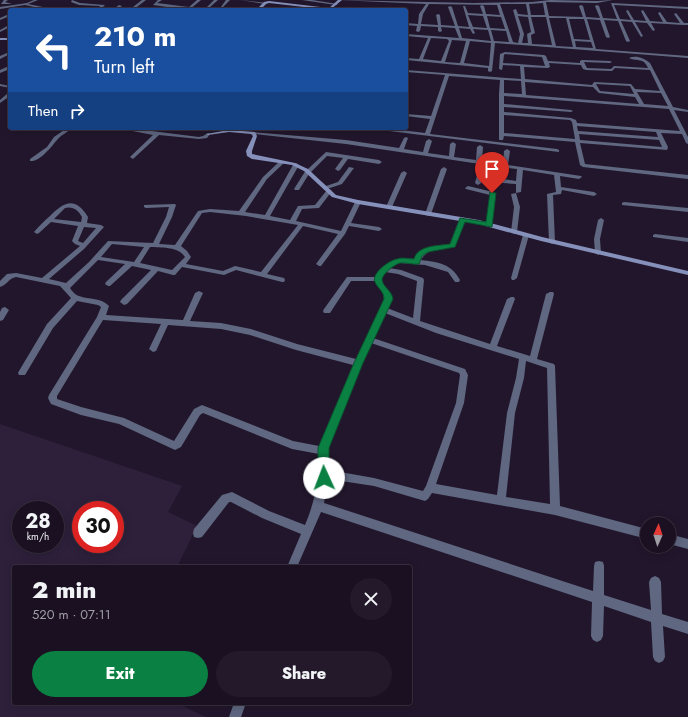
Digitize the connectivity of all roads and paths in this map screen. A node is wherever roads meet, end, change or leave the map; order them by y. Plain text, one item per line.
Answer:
1 (6, 0) edge
2 (36, 0) edge
3 (78, 0) edge
4 (144, 0) edge
5 (160, 0) edge
6 (199, 0) edge
7 (216, 0) edge
8 (228, 0) edge
9 (242, 0) edge
10 (278, 0) edge
11 (304, 0) edge
12 (340, 0) edge
13 (611, 0) edge
14 (642, 0) edge
15 (70, 1) edge
16 (250, 1) edge
17 (544, 2) junction
18 (265, 3) junction
19 (274, 3) junction
20 (527, 3) junction
21 (96, 4) junction
22 (336, 4) junction
23 (428, 4) junction
24 (498, 4) junction
25 (680, 4) dead end
26 (12, 5) junction
27 (26, 5) junction
28 (120, 6) dead end
29 (222, 6) dead end
30 (409, 6) dead end
31 (482, 6) dead end
32 (514, 6) dead end
33 (581, 6) dead end
34 (597, 6) dead end
35 (646, 6) junction
36 (425, 7) junction
37 (450, 7) dead end
38 (464, 7) dead end
39 (0, 8) edge
40 (42, 8) dead end
41 (89, 8) edge
42 (100, 8) edge
43 (117, 8) edge
44 (134, 8) edge
45 (181, 8) edge
46 (189, 8) edge
47 (206, 8) edge
48 (260, 8) edge
49 (330, 8) joint
50 (683, 8) junction
51 (688, 10) edge
52 (628, 11) dead end
53 (643, 11) dead end
54 (4, 13) dead end
55 (660, 13) dead end
56 (8, 14) edge
57 (467, 14) junction
58 (583, 14) junction
59 (676, 14) dead end
60 (438, 15) dead end
61 (485, 15) junction
62 (517, 15) junction
63 (530, 15) junction
64 (502, 16) junction
65 (548, 16) junction
66 (568, 17) junction
67 (584, 18) junction
68 (601, 19) junction
69 (619, 20) junction
70 (8, 21) edge
71 (634, 21) junction
72 (648, 21) junction
73 (5, 23) dead end
74 (666, 23) junction
75 (408, 24) edge
76 (683, 24) junction
77 (688, 24) edge
78 (419, 25) junction
79 (439, 27) junction
80 (456, 28) junction
81 (471, 28) junction
82 (489, 29) junction
83 (681, 29) dead end
84 (507, 30) junction
85 (408, 36) edge
86 (418, 36) junction
87 (641, 36) dead end
88 (430, 37) junction
89 (608, 37) dead end
90 (440, 38) junction
91 (449, 39) junction
92 (461, 40) junction
93 (468, 40) junction
94 (476, 41) junction
95 (628, 41) dead end
96 (493, 42) junction
97 (512, 44) junction
98 (520, 44) junction
99 (530, 45) junction
100 (574, 45) junction
101 (594, 46) junction
102 (554, 47) junction
103 (8, 54) edge
104 (0, 55) edge
105 (587, 55) dead end
106 (607, 56) dead end
107 (688, 57) edge
108 (0, 58) edge
109 (408, 58) edge
110 (421, 60) junction
111 (590, 61) junction
112 (443, 62) junction
113 (547, 62) junction
114 (610, 62) dead end
115 (462, 64) junction
116 (583, 64) junction
117 (522, 66) junction
118 (490, 67) junction
119 (651, 69) junction
120 (408, 71) edge
121 (447, 75) junction
122 (490, 79) junction
123 (523, 79) junction
124 (560, 79) dead end
125 (502, 80) junction
126 (594, 86) junction
127 (634, 90) junction
128 (662, 92) junction
129 (502, 94) junction
130 (8, 96) edge
131 (524, 96) junction
132 (638, 96) junction
133 (0, 102) edge
134 (501, 105) junction
135 (642, 105) junction
136 (670, 108) junction
137 (571, 111) dead end
138 (688, 111) edge
139 (501, 112) junction
140 (408, 114) edge
141 (432, 118) junction
142 (575, 124) junction
143 (67, 130) edge
144 (146, 130) edge
145 (388, 130) edge
146 (657, 130) junction
147 (209, 131) edge
148 (576, 132) junction
149 (253, 133) junction
150 (683, 133) junction
151 (157, 134) junction
152 (501, 134) junction
153 (427, 135) junction
154 (406, 138) dead end
155 (662, 140) junction
156 (429, 141) dead end
157 (578, 142) junction
158 (688, 142) edge
159 (453, 144) dead end
160 (501, 144) junction
161 (377, 147) junction
162 (480, 147) dead end
163 (401, 151) junction
164 (507, 151) dead end
165 (557, 151) dead end
166 (425, 154) junction
167 (134, 157) dead end
168 (347, 157) junction
169 (451, 158) junction
170 (32, 160) dead end
171 (372, 161) junction
172 (282, 162) junction
173 (379, 162) dead end
174 (480, 163) junction
175 (296, 165) junction
176 (505, 166) junction
177 (351, 168) dead end
178 (338, 169) dead end
179 (444, 169) dead end
180 (520, 169) junction
181 (308, 172) junction
182 (404, 173) dead end
183 (558, 174) junction
184 (579, 177) dead end
185 (688, 177) edge
186 (504, 181) dead end
187 (478, 183) dead end
188 (518, 183) junction
189 (468, 188) dead end
190 (559, 188) junction
191 (297, 189) dead end
192 (327, 190) junction
193 (594, 194) dead end
194 (358, 202) junction
195 (624, 204) dead end
196 (146, 206) dead end
197 (388, 207) junction
198 (688, 210) edge
199 (241, 213) junction
200 (428, 214) junction
201 (266, 218) junction
202 (50, 220) junction
203 (462, 220) junction
204 (601, 220) dead end
205 (292, 223) junction
206 (83, 224) junction
207 (348, 224) junction
208 (302, 225) junction
209 (489, 225) junction
210 (379, 229) dead end
211 (37, 232) dead end
212 (514, 232) junction
213 (343, 233) junction
214 (526, 235) junction
215 (655, 236) dead end
216 (688, 240) edge
217 (552, 242) junction
218 (148, 244) junction
219 (85, 245) junction
220 (155, 245) junction
221 (177, 247) junction
222 (598, 253) junction
223 (97, 258) junction
224 (416, 262) junction
225 (134, 263) junction
226 (319, 264) dead end
227 (182, 265) junction
228 (156, 269) junction
229 (384, 270) junction
230 (688, 273) edge
231 (263, 275) junction
232 (514, 278) dead end
233 (378, 279) junction
234 (44, 280) junction
235 (282, 280) dead end
236 (456, 280) dead end
237 (108, 284) dead end
238 (0, 285) edge
239 (66, 287) junction
240 (199, 293) dead end
241 (550, 294) dead end
242 (75, 298) junction
243 (511, 299) dead end
244 (124, 302) dead end
245 (5, 310) dead end
246 (384, 310) junction
247 (327, 311) dead end
248 (101, 317) junction
249 (0, 318) edge
250 (166, 321) junction
251 (186, 322) junction
252 (416, 323) junction
253 (370, 340) junction
254 (492, 348) junction
255 (153, 349) dead end
256 (523, 357) junction
257 (533, 360) junction
258 (358, 363) junction
259 (22, 373) dead end
260 (323, 451) junction
261 (324, 474) junction
262 (430, 488) junction
263 (501, 500) junction
264 (318, 506) junction
265 (555, 510) junction
266 (306, 531) junction
267 (640, 532) edge
268 (198, 533) dead end
269 (676, 541) edge
270 (688, 544) edge
271 (293, 565) edge
272 (599, 566) dead end
273 (656, 582) dead end
274 (598, 598) junction
275 (658, 618) junction
276 (688, 628) edge
277 (597, 636) dead end
278 (659, 657) dead end
279 (239, 705) edge
280 (235, 717) edge

1 - 26 street
2 - 27 street
3 - 15 street
4 - 44 street
5 - 45 street
6 - 46 street
7 - 47 street
8 - 29 street
9 - 16 street
10 - 19 street
11 - 22 street
12 - 22 street
12 - 23 street
13 - 17 street
14 - 35 street
15 - 21 street
16 - 18 street
17 - 20 street
17 - 65 street
18 - 19 street
18 - 48 street
19 - 49 street
20 - 24 street
20 - 63 street
21 - 41 street
21 - 42 street
22 - 49 street
23 - 24 street
23 - 36 street
24 - 64 street
25 - 50 street
26 - 27 street
26 - 39 street
27 - 40 street
28 - 43 street
30 - 36 street
31 - 61 street
32 - 62 street
33 - 58 street
34 - 68 street
35 - 50 street
35 - 69 street
36 - 78 street
37 - 80 street
38 - 57 street
50 - 51 street
52 - 71 street
53 - 72 street
54 - 56 street
55 - 74 street
57 - 61 street
57 - 81 street
58 - 66 street
58 - 67 street
59 - 76 street
60 - 79 street
61 - 64 street
61 - 82 street
62 - 63 street
62 - 98 street
63 - 65 street
63 - 99 street
64 - 84 street
65 - 66 street
65 - 102 street
66 - 67 street
66 - 100 street
67 - 68 street
67 - 101 street
68 - 69 street
68 - 89 street
69 - 71 street
69 - 95 street
70 - 73 street
71 - 72 street
71 - 87 street
72 - 74 street
72 - 83 street
74 - 76 street
75 - 78 street
76 - 77 street
78 - 79 street
78 - 86 street
79 - 80 street
79 - 90 street
80 - 81 street
80 - 92 street
81 - 82 street
81 - 94 street
82 - 84 street
82 - 96 street
84 - 97 street
85 - 86 street
86 - 88 street
88 - 90 street
88 - 110 street
90 - 91 street
91 - 92 street
91 - 112 street
92 - 93 street
93 - 94 street
93 - 115 street
94 - 96 street
96 - 97 street
96 - 118 street
97 - 98 street
98 - 99 street
99 - 102 street
100 - 101 street
100 - 101 street
100 - 102 street
101 - 107 street
103 - 104 street
103 - 108 street
105 - 111 street
106 - 119 street
109 - 110 street
110 - 112 street
111 - 114 street
111 - 116 street
112 - 115 street
113 - 116 street
113 - 117 street
113 - 117 street
115 - 118 street
116 - 119 street
117 - 123 street
118 - 122 street
119 - 128 street
120 - 121 street
121 - 122 street
121 - 141 street
122 - 125 street
123 - 124 street
123 - 125 street
123 - 126 street
123 - 131 street
125 - 129 street
126 - 127 street
126 - 132 street
127 - 128 street
127 - 132 street
128 - 136 street
129 - 131 street
129 - 134 street
130 - 133 street
131 - 135 street
132 - 135 street
134 - 137 street
134 - 139 street
135 - 136 street
136 - 138 street
136 - 150 street
139 - 142 street
139 - 152 street
140 - 141 street
141 - 153 street
142 - 146 street
142 - 148 street
143 - 170 street
144 - 151 street
145 - 153 street
146 - 150 street
146 - 155 street
147 - 149 street
147 - 151 street
148 - 155 street
148 - 157 street
149 - 161 street
149 - 172 street
150 - 158 street
151 - 167 street
152 - 157 street
152 - 160 street
153 - 160 street
154 - 163 street
155 - 157 street
156 - 166 street
157 - 185 street
159 - 169 street
160 - 165 street
161 - 163 street
161 - 171 street
162 - 174 street
163 - 166 street
164 - 176 street
166 - 169 street
168 - 171 street
168 - 178 street
168 - 181 street
169 - 174 street
171 - 173 street
172 - 175 street
172 - 199 street
174 - 176 street
174 - 187 street
175 - 181 street
175 - 201 street
176 - 180 street
177 - 192 street
179 - 200 street
180 - 183 street
180 - 188 street
181 - 191 street
181 - 192 street
182 - 197 street
183 - 184 street
183 - 190 street
186 - 188 street
188 - 212 street
189 - 209 street
190 - 193 street
190 - 217 street
192 - 194 street
192 - 205 street
194 - 197 street
194 - 207 street
195 - 198 street
196 - 220 street
197 - 200 street
199 - 201 street
199 - 221 street
200 - 203 street
201 - 205 street
202 - 206 street
202 - 206 street
202 - 211 street
203 - 209 street
203 - 224 street
204 - 222 street
205 - 208 street
206 - 219 street
206 - 219 street
207 - 210 street
207 - 213 street
208 - 213 street
208 - 231 street
209 - 212 street
212 - 214 street
213 - 226 street
214 - 217 street
214 - 232 street
215 - 216 street
217 - 222 street
218 - 220 street
218 - 223 street
218 - 225 street
219 - 234 street
220 - 221 street
221 - 227 street
222 - 230 street
223 - 225 street
223 - 239 street
224 - 229 street
224 - 236 street
225 - 228 street
225 - 237 street
227 - 228 street
227 - 231 street
228 - 244 street
229 - 233 street
229 - 252 street
231 - 235 street
233 - 246 street
233 - 247 street
234 - 238 street
234 - 239 street
239 - 242 street
240 - 251 street
241 - 257 street
242 - 248 street
242 - 259 street
243 - 254 street
245 - 249 street
246 - 252 street
246 - 253 street
248 - 250 street
248 - 260 street
250 - 251 street
250 - 255 street
251 - 258 street
252 - 254 street
253 - 258 street
253 - 262 street
254 - 256 street
256 - 257 street
256 - 263 street
257 - 265 street
258 - 260 street
260 - 261 street
261 - 262 street
261 - 264 street
262 - 263 street
263 - 265 street
264 - 266 street
264 - 274 street
265 - 267 street
266 - 268 street
266 - 271 street
269 - 270 street
272 - 274 street
273 - 275 street
274 - 275 street
274 - 277 street
275 - 276 street
275 - 278 street
279 - 280 street

